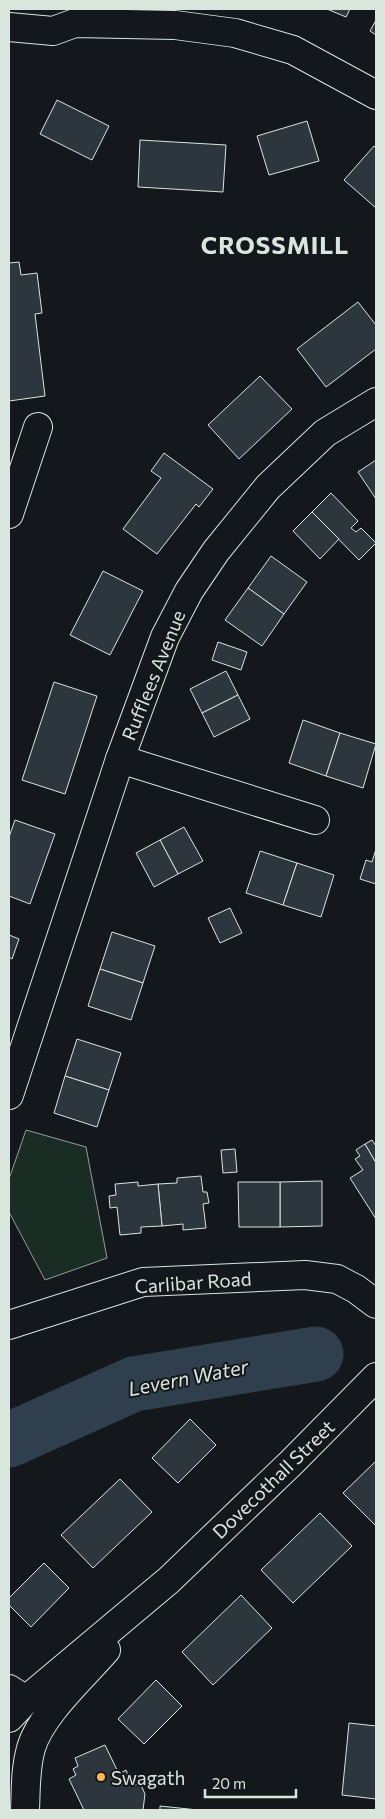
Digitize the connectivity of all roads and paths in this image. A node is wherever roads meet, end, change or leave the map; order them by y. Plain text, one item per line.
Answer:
1 (175, 17) edge
2 (9, 27) edge
3 (376, 95) edge
4 (376, 402) edge
5 (38, 427) dead end
6 (14, 480) edge
7 (9, 514) edge
8 (120, 759) junction
9 (315, 820) dead end
10 (9, 1095) edge
11 (376, 1304) edge
12 (9, 1325) edge
13 (375, 1380) edge
14 (169, 1580) junction
15 (15, 1702) edge
16 (25, 1810) edge

1 - 2 street
1 - 3 street
4 - 8 street, Rufflees Avenue
5 - 6 street
6 - 7 street
8 - 9 street, Rufflees Avenue
8 - 10 street, Rufflees Avenue
11 - 12 street, Carlibar Road
13 - 14 street, Dovecothall Street
14 - 15 street, Dovecothall Street
14 - 16 street, Dovecothall Street

